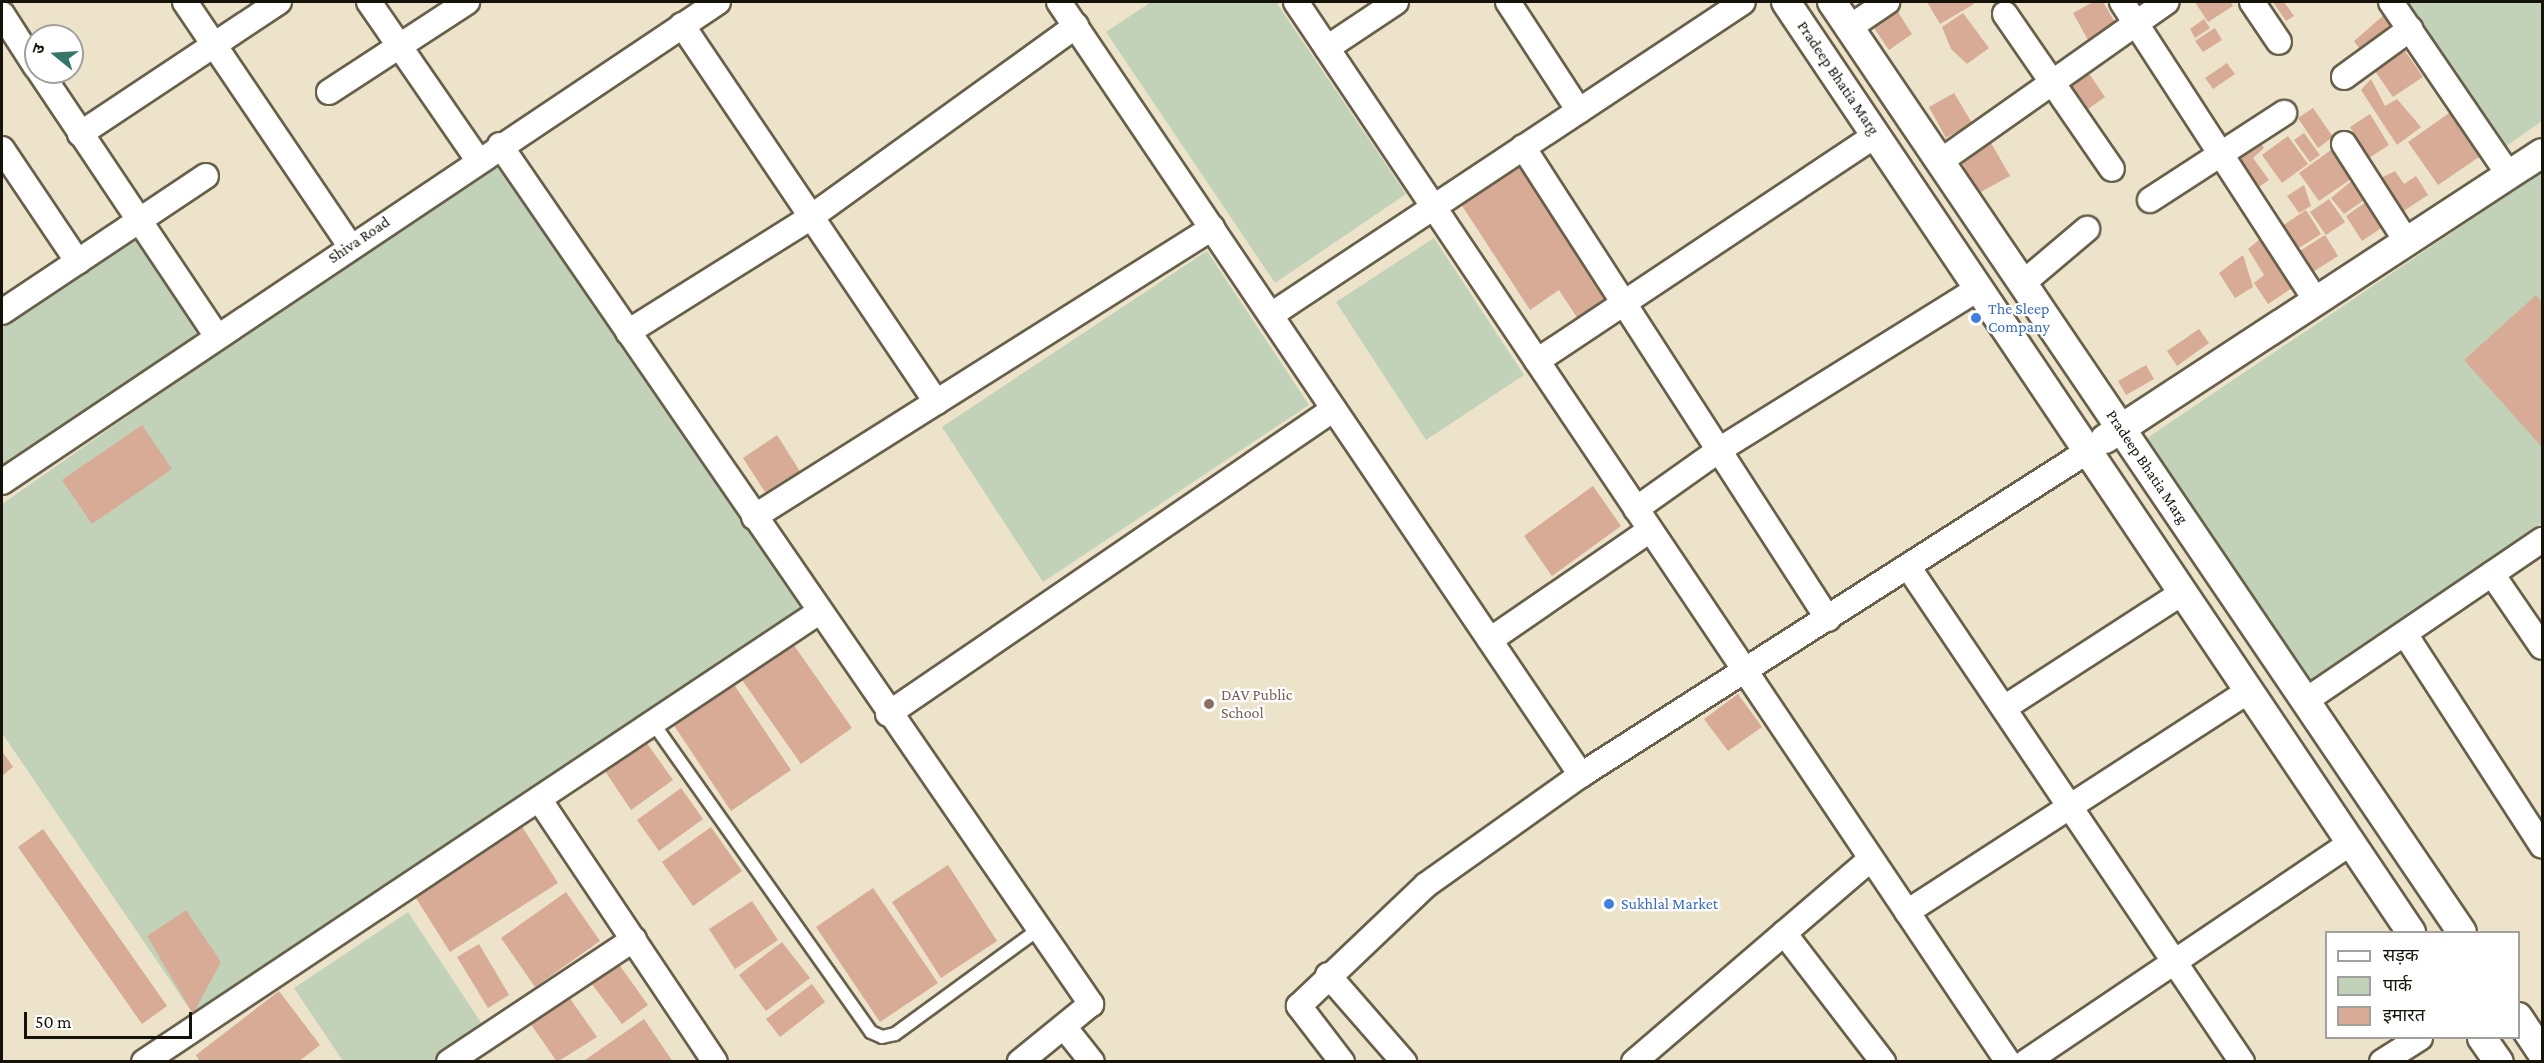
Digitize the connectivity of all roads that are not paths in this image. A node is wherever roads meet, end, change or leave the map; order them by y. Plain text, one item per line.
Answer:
1 (185, 2) edge
2 (279, 2) edge
3 (369, 2) edge
4 (467, 2) edge
5 (718, 2) edge
6 (1059, 2) edge
7 (1296, 2) edge
8 (1396, 2) edge
9 (1508, 2) edge
10 (1743, 2) edge
11 (1786, 2) edge
12 (1832, 2) edge
13 (1887, 2) edge
14 (2122, 2) edge
15 (2166, 2) edge
16 (2252, 2) edge
17 (2391, 2) edge
18 (2, 14) edge
19 (2005, 14) dead end
20 (2136, 23) junction
21 (682, 25) junction
22 (1076, 26) junction
23 (1850, 27) junction
24 (2410, 29) junction
25 (2278, 42) dead end
26 (214, 45) junction
27 (399, 45) junction
28 (24, 48) edge
29 (1327, 48) junction
30 (2344, 77) dead end
31 (48, 84) edge
32 (2050, 84) junction
33 (329, 92) dead end
34 (1579, 111) junction
35 (2284, 113) dead end
36 (80, 134) junction
37 (1876, 135) junction
38 (2344, 144) dead end
39 (500, 145) junction
40 (1523, 147) junction
41 (2, 149) edge
42 (2542, 153) edge
43 (2218, 155) junction
44 (478, 160) junction
45 (1941, 161) junction
46 (2112, 169) dead end
47 (2509, 175) junction
48 (206, 176) dead end
49 (2150, 200) dead end
50 (1433, 207) junction
51 (811, 216) junction
52 (140, 222) junction
53 (1212, 228) junction
54 (2087, 230) dead end
55 (2407, 242) junction
56 (350, 246) junction
57 (78, 262) junction
58 (2023, 284) junction
59 (1979, 288) junction
60 (2316, 301) junction
61 (1623, 303) junction
62 (2, 312) edge
63 (1270, 315) junction
64 (628, 332) junction
65 (217, 336) junction
66 (1537, 361) junction
67 (936, 402) junction
68 (1334, 409) junction
69 (2121, 428) junction
70 (1719, 450) junction
71 (2088, 451) junction
72 (2, 482) edge
73 (1636, 509) junction
74 (754, 517) junction
75 (1650, 530) junction
76 (2542, 540) edge
77 (1909, 568) junction
78 (2492, 574) junction
79 (2183, 592) junction
80 (819, 612) junction
81 (1828, 620) junction
82 (2405, 634) junction
83 (1490, 640) junction
84 (2542, 647) edge
85 (1746, 673) junction
86 (2249, 691) junction
87 (2305, 701) junction
88 (2004, 708) junction
89 (888, 714) junction
90 (653, 723) junction
91 (1581, 775) junction
92 (539, 799) junction
93 (2070, 807) junction
94 (2351, 843) junction
95 (2542, 846) edge
96 (1871, 859) junction
97 (1907, 912) junction
98 (1036, 931) junction
99 (2410, 931) edge
100 (2461, 931) edge
101 (1784, 933) junction
102 (634, 939) junction
103 (2175, 962) junction
104 (1328, 975) junction
105 (1065, 1028) junction
106 (2418, 1039) edge
107 (2483, 1039) edge
108 (175, 1053) edge
109 (1874, 1058) edge
110 (144, 1062) edge
111 (450, 1062) edge
112 (716, 1062) edge
113 (1020, 1062) edge
114 (1092, 1062) edge
115 (1342, 1062) edge
116 (1404, 1062) edge
117 (1634, 1062) edge
118 (2007, 1062) edge
119 (2026, 1062) edge
120 (2242, 1062) edge
121 (2382, 1062) edge
122 (2499, 1062) edge

1 - 26 street
2 - 26 street
3 - 27 street
4 - 27 street
5 - 21 street, Shiva Road
6 - 22 street
7 - 29 street
8 - 29 street
9 - 34 street
10 - 34 street
11 - 37 street, Pradeep Bhatia Marg
12 - 23 street, Pradeep Bhatia Marg
13 - 23 street
14 - 20 street
15 - 20 street
16 - 25 street
17 - 24 street
18 - 28 street
19 - 32 street
20 - 32 street
20 - 43 street
21 - 39 street, Shiva Road
21 - 51 street
22 - 51 street
22 - 53 street
23 - 45 street, Pradeep Bhatia Marg
24 - 30 street
24 - 47 street
26 - 36 street
26 - 56 street
27 - 33 street
27 - 44 street
29 - 50 street
31 - 36 street
32 - 45 street
32 - 46 street
34 - 40 street
35 - 43 street
36 - 52 street
37 - 59 street, Pradeep Bhatia Marg
37 - 61 street
38 - 55 street
39 - 44 street, Shiva Road
39 - 64 street
40 - 50 street
40 - 61 street
41 - 57 street
42 - 47 street
43 - 49 street
43 - 60 street
44 - 56 street, Shiva Road
45 - 58 street, Pradeep Bhatia Marg
47 - 55 street
48 - 52 street
50 - 63 street
50 - 66 street
51 - 64 street
51 - 67 street
52 - 57 street
52 - 65 street
53 - 63 street
53 - 67 street
54 - 58 street
55 - 60 street
56 - 65 street, Shiva Road
57 - 62 street
58 - 69 street, Pradeep Bhatia Marg
59 - 70 street
59 - 71 street, Pradeep Bhatia Marg
60 - 69 street
61 - 66 street
61 - 70 street
63 - 68 street
64 - 74 street
65 - 72 street, Shiva Road
66 - 73 street
67 - 74 street
68 - 83 street
68 - 89 street
69 - 71 street
69 - 87 street, Pradeep Bhatia Marg
70 - 73 street
70 - 81 street
71 - 77 street
71 - 79 street, Pradeep Bhatia Marg
73 - 75 street
74 - 80 street
75 - 83 street
75 - 85 street
76 - 78 street
77 - 81 street
77 - 88 street
78 - 82 street
78 - 84 street
79 - 86 street, Pradeep Bhatia Marg
79 - 88 street
80 - 89 street
80 - 90 street
81 - 85 street
82 - 87 street
82 - 95 street
83 - 91 street
85 - 91 street
85 - 96 street
86 - 93 street
86 - 94 street, Pradeep Bhatia Marg
87 - 100 street, Pradeep Bhatia Marg
88 - 93 street
89 - 98 street
90 - 92 street
90 - 98 lane
91 - 104 street
92 - 102 street
92 - 108 street
93 - 97 street
93 - 103 street
94 - 99 street, Pradeep Bhatia Marg
94 - 103 street
96 - 97 street
96 - 101 street
97 - 118 street
98 - 105 street
101 - 109 street
101 - 117 street
102 - 111 street
102 - 112 street
103 - 119 street
103 - 120 street
104 - 115 street
104 - 116 street
105 - 113 street
105 - 114 street
106 - 121 street
107 - 122 street
108 - 110 street

